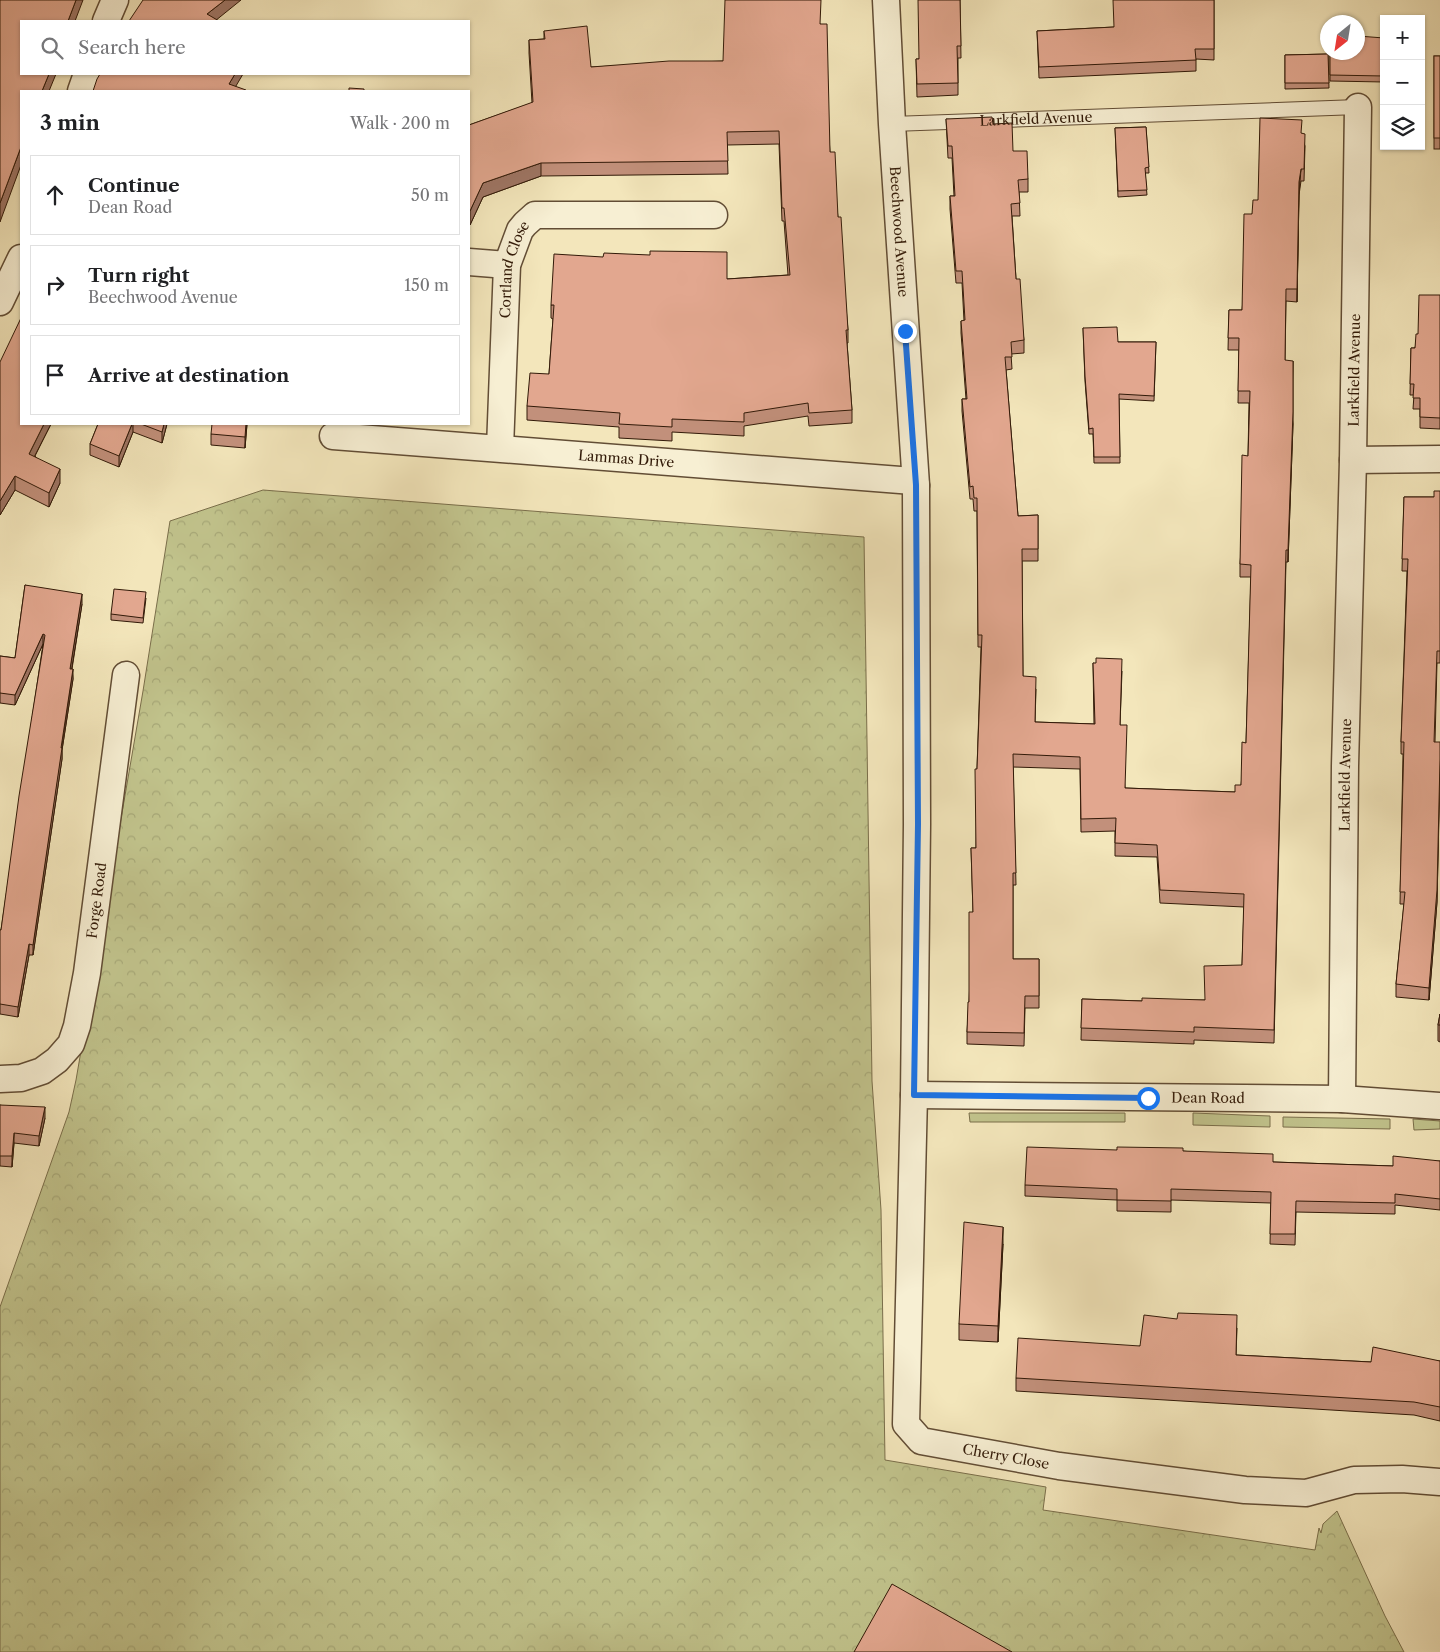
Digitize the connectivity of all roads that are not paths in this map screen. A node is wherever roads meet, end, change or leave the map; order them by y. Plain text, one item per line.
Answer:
1 (115, 0) edge
2 (886, 0) edge
3 (106, 20) edge
4 (87, 75) edge
5 (81, 90) edge
6 (1358, 107) joint
7 (892, 124) junction
8 (714, 215) dead end
9 (20, 260) edge
10 (470, 262) edge
11 (507, 265) junction
12 (0, 302) edge
13 (333, 436) dead end
14 (500, 448) junction
15 (1440, 459) edge
16 (1352, 460) junction
17 (916, 485) junction
18 (126, 675) dead end
19 (0, 1079) edge
20 (914, 1095) junction
21 (1342, 1099) junction
22 (1440, 1106) edge
23 (1440, 1482) edge

1 - 3 street
2 - 7 street, Beechwood Avenue
4 - 5 street
6 - 7 lane, Larkfield Avenue
6 - 16 street, Larkfield Avenue
7 - 17 street, Beechwood Avenue
8 - 11 street, Cortland Close
9 - 12 street
10 - 11 street
11 - 14 street, Cortland Close
13 - 14 street, Lammas Drive
14 - 17 street, Lammas Drive
15 - 16 street
16 - 21 street, Larkfield Avenue
17 - 20 street, Beechwood Avenue
18 - 19 street, Forge Road
20 - 21 street, Dean Road
20 - 23 street, Cherry Close
21 - 22 street, Dean Road

